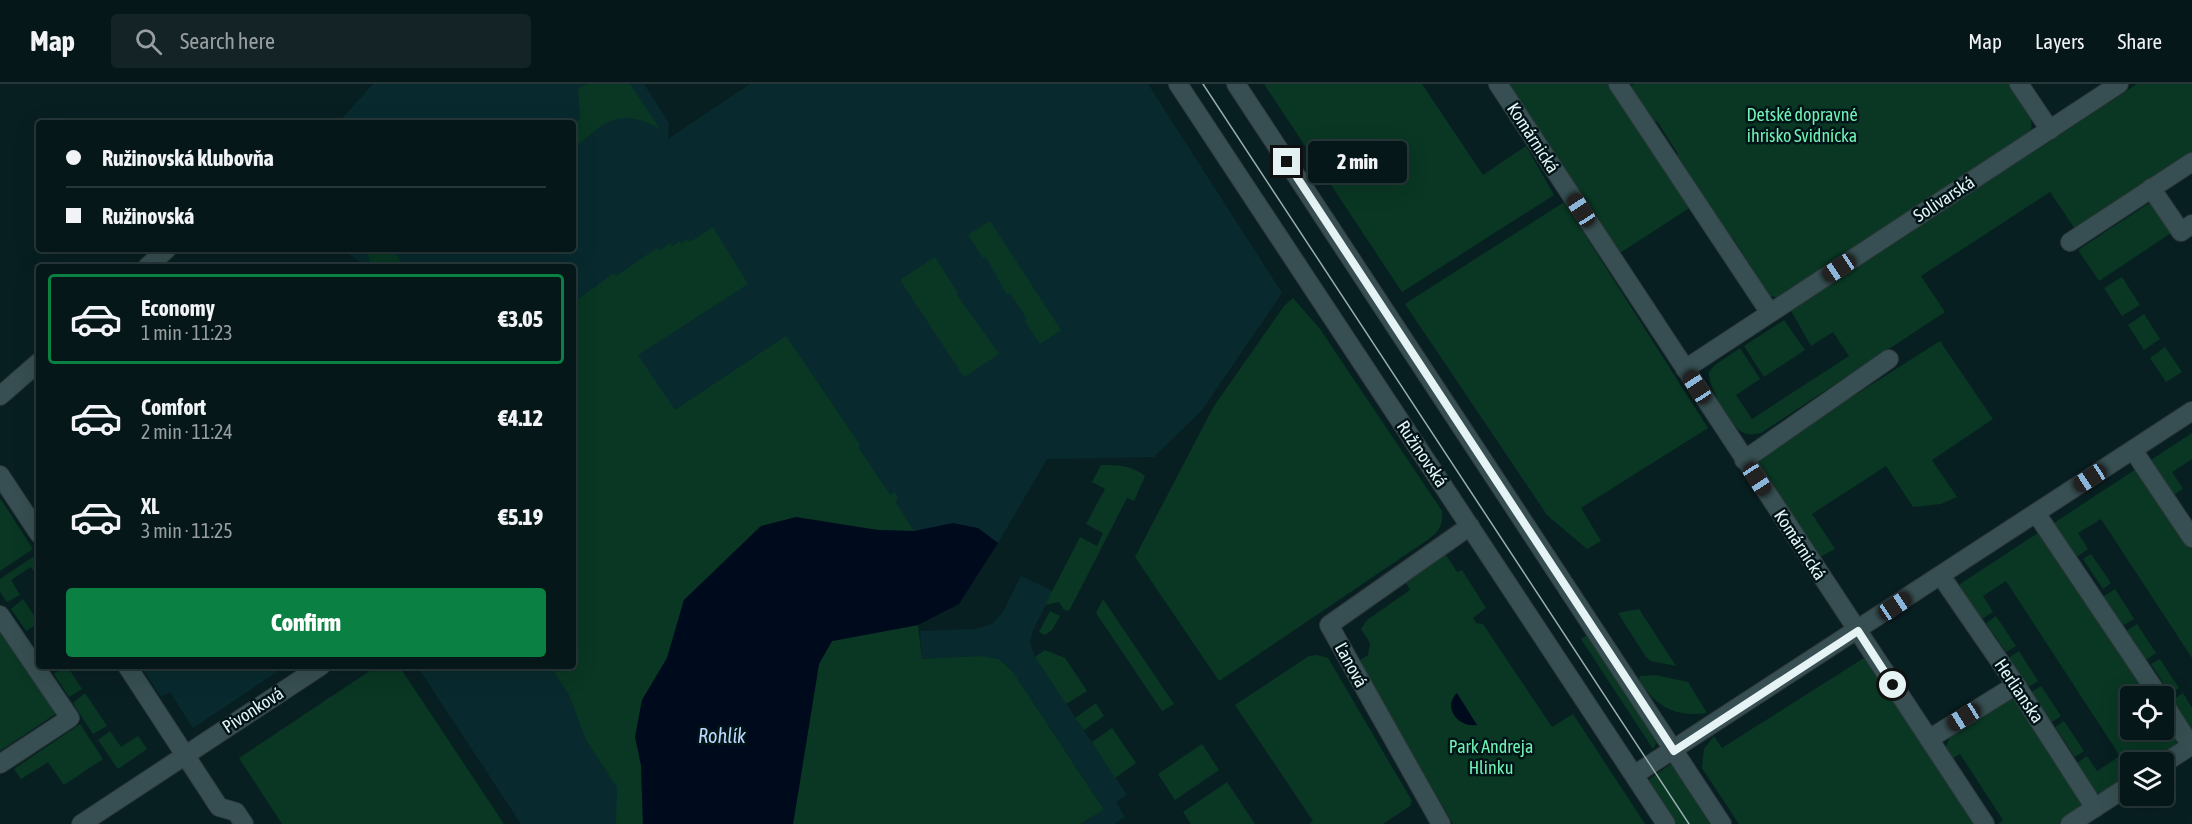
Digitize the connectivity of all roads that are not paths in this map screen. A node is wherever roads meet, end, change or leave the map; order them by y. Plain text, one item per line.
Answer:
1 (1178, 84) edge
2 (1236, 84) edge
3 (1498, 84) edge
4 (1618, 84) edge
5 (2019, 84) edge
6 (2119, 84) edge
7 (2045, 132) junction
8 (2191, 163) edge
9 (2151, 188) junction
10 (2192, 224) edge
11 (2070, 242) dead end
12 (164, 252) edge
13 (150, 264) edge
14 (1770, 313) junction
15 (1889, 359) dead end
16 (36, 365) edge
17 (1685, 369) junction
18 (0, 396) edge
19 (2192, 411) edge
20 (2133, 450) junction
21 (1744, 460) junction
22 (0, 475) edge
23 (2036, 513) junction
24 (1470, 526) junction
25 (36, 529) edge
26 (2192, 538) edge
27 (1941, 576) junction
28 (0, 615) edge
29 (1858, 631) junction
30 (36, 668) edge
31 (37, 669) edge
32 (129, 669) edge
33 (316, 669) edge
34 (2016, 685) junction
35 (2152, 686) edge
36 (2174, 719) edge
37 (1929, 739) junction
38 (2191, 745) edge
39 (1674, 751) junction
40 (185, 753) junction
41 (2174, 757) edge
42 (0, 764) edge
43 (1634, 775) junction
44 (2120, 792) edge
45 (2095, 808) junction
46 (81, 824) edge
47 (244, 824) edge
48 (1441, 824) edge
49 (1666, 824) edge
50 (1722, 824) edge
51 (1985, 824) edge
52 (2070, 824) edge

1 - 24 street, Ružinovská
2 - 39 street
3 - 17 street, Komárnická
4 - 14 street
5 - 7 street
6 - 7 street, Solivarská
7 - 14 street, Solivarská
8 - 9 street
9 - 10 street
9 - 11 street
12 - 13 street
14 - 17 street, Solivarská
15 - 21 street
16 - 18 street
17 - 21 street, Komárnická
19 - 20 street
20 - 23 street
20 - 26 street
21 - 29 street, Komárnická
22 - 25 street
23 - 27 street
23 - 35 street
24 - 43 street, Ružinovská
24 - 48 street, Ľanová
27 - 29 street
27 - 34 street, Herlianska
28 - 30 street
29 - 37 street, Komárnická
29 - 39 street
31 - 42 street
32 - 40 street
33 - 40 street, Pivonková
34 - 37 street
34 - 45 street, Herlianska
36 - 38 street
37 - 51 street, Komárnická
38 - 41 street
39 - 43 street
39 - 50 street
40 - 46 street, Pivonková
40 - 47 street
43 - 49 street, Ružinovská
44 - 45 street
45 - 52 street

